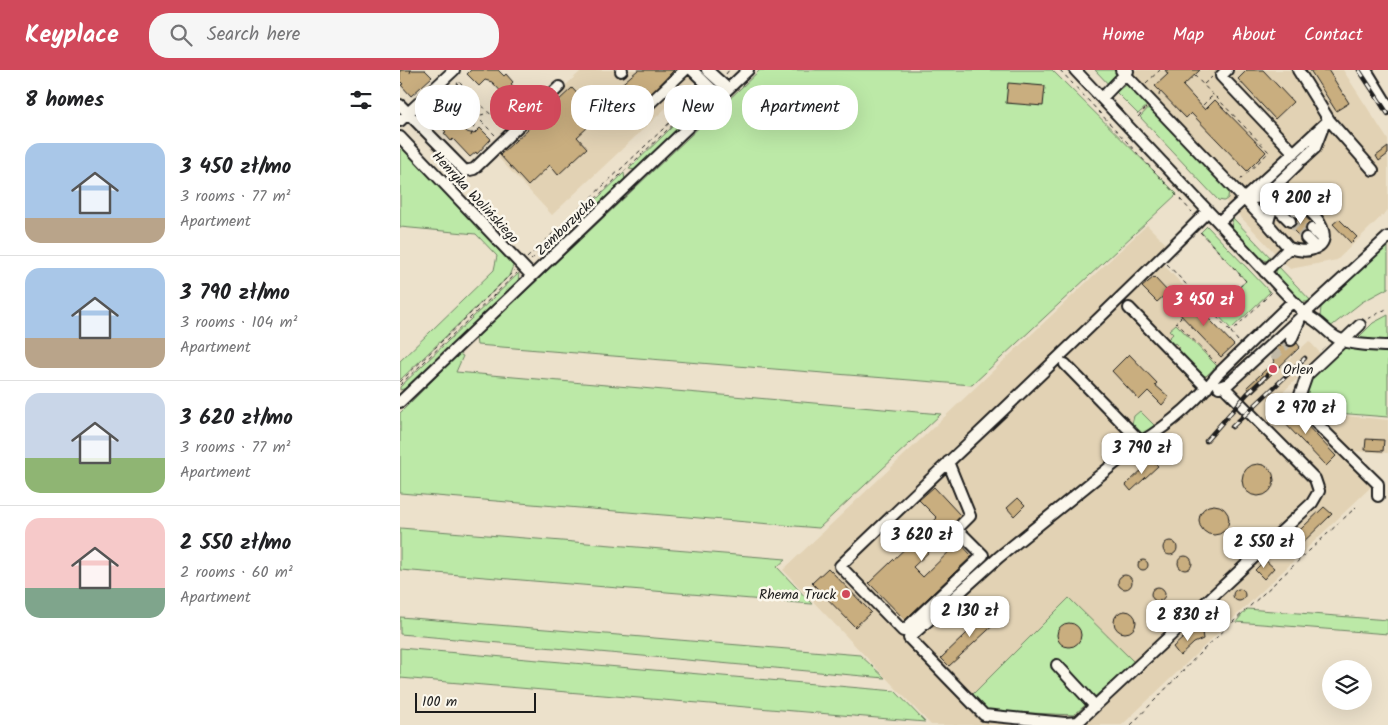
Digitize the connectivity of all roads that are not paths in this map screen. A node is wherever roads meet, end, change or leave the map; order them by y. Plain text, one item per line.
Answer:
1 (454, 70) edge
2 (685, 70) edge
3 (692, 70) edge
4 (707, 70) edge
5 (748, 70) edge
6 (1075, 70) edge
7 (1227, 70) edge
8 (1298, 70) edge
9 (1366, 70) edge
10 (1125, 72) edge
11 (707, 85) edge
12 (724, 85) edge
13 (732, 85) edge
14 (1102, 98) junction
15 (654, 99) edge
16 (400, 105) edge
17 (1388, 106) edge
18 (408, 113) junction
19 (400, 122) edge
20 (1326, 122) junction
21 (514, 130) edge
22 (686, 130) edge
23 (400, 137) edge
24 (1294, 152) junction
25 (1374, 170) dead end
26 (1244, 199) junction
27 (1286, 201) junction
28 (1275, 206) junction
29 (1208, 211) junction
30 (1297, 212) tunnel mouth
31 (1290, 221) tunnel mouth
32 (1219, 222) junction
33 (1268, 224) junction
34 (1312, 229) tunnel mouth
35 (1388, 237) edge
36 (1306, 238) tunnel mouth
37 (1323, 240) junction
38 (1290, 248) junction
39 (1316, 248) junction
40 (1265, 272) junction
41 (532, 276) junction
42 (1293, 301) junction
43 (1129, 308) dead end
44 (1302, 318) junction
45 (1360, 325) road end
46 (1254, 340) junction
47 (1291, 340) tunnel mouth
48 (1342, 340) junction
49 (1388, 346) edge
50 (1267, 353) junction
51 (1065, 364) dead end
52 (1224, 386) junction
53 (1207, 388) junction
54 (401, 400) edge
55 (1141, 442) junction
56 (948, 462) junction
57 (1378, 496) dead end
58 (1057, 665) dead end
59 (1095, 706) junction

1 - 18 street
2 - 15 street
3 - 11 street
4 - 12 street
5 - 13 street, Zemborzycka
6 - 14 street
7 - 24 street
8 - 20 street
9 - 17 street
10 - 14 street
10 - 26 street
14 - 29 street
16 - 18 street
18 - 19 street
18 - 21 street
20 - 24 street
20 - 25 street
20 - 26 street
22 - 41 street, Zemborzycka
23 - 41 street, Henryka Wolińskiego
24 - 26 street
26 - 32 street
26 - 33 street
27 - 28 street
27 - 30 street
27 - 37 street
28 - 31 street
28 - 33 street
29 - 32 street
29 - 56 street
32 - 40 street
33 - 38 street
34 - 37 street
35 - 44 street
36 - 39 street
37 - 39 street
38 - 39 street
38 - 40 street
40 - 42 street
41 - 54 street, Zemborzycka
42 - 44 street
42 - 46 street
43 - 53 street
44 - 47 street
44 - 48 street
44 - 50 street
45 - 48 street
46 - 50 street
46 - 53 street
48 - 49 street
48 - 57 street
50 - 52 street
51 - 55 street
52 - 53 street
52 - 59 street
53 - 55 street
55 - 59 street
56 - 56 street
58 - 59 street

